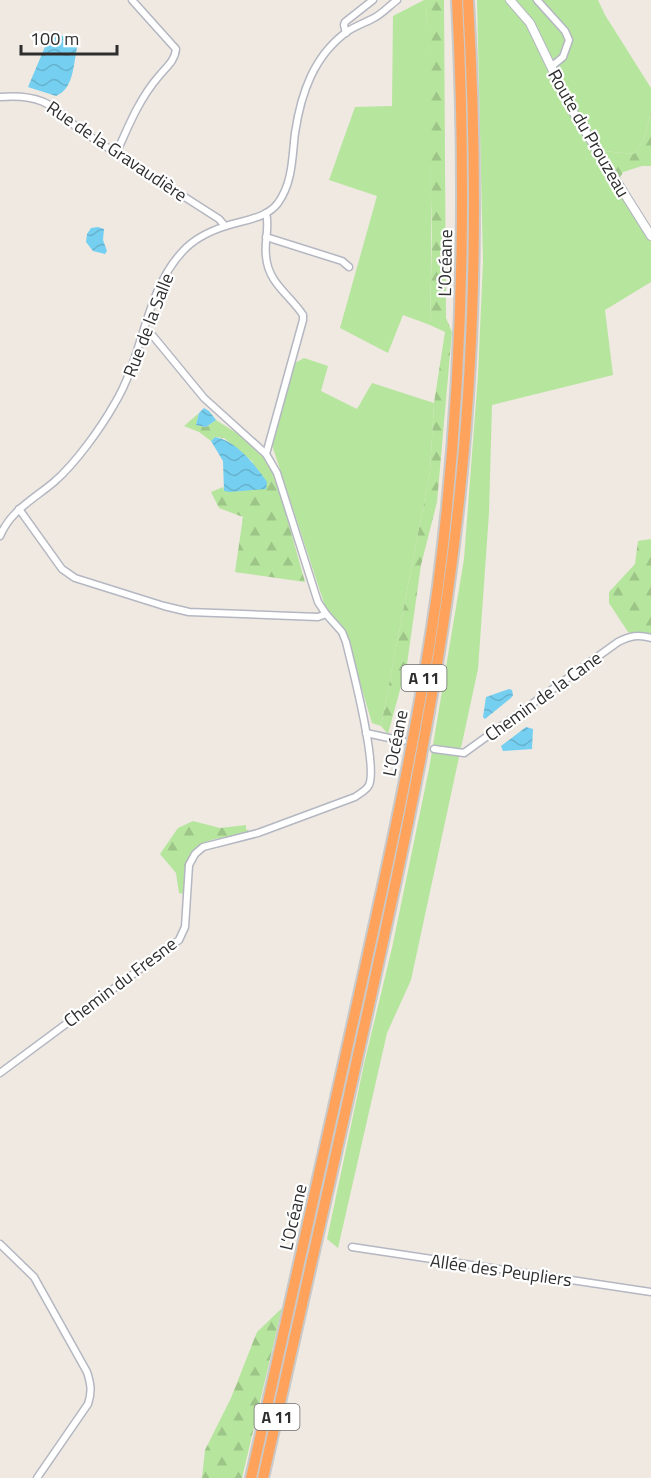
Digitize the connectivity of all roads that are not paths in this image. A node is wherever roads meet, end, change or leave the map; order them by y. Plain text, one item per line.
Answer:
1 (132, 0) edge
2 (373, 0) edge
3 (397, 0) edge
4 (456, 0) edge
5 (468, 0) edge
6 (510, 0) edge
7 (537, 0) edge
8 (346, 33) junction
9 (551, 67) junction
10 (0, 97) edge
11 (116, 154) junction
12 (266, 213) junction
13 (225, 226) junction
14 (651, 236) edge
15 (266, 237) junction
16 (349, 267) dead end
17 (144, 331) junction
18 (266, 454) junction
19 (19, 509) junction
20 (0, 536) edge
21 (326, 614) junction
22 (651, 638) edge
23 (366, 734) junction
24 (403, 741) dead end
25 (434, 748) dead end
26 (0, 1073) edge
27 (0, 1244) edge
28 (352, 1247) dead end
29 (651, 1292) edge
30 (37, 1478) edge
31 (251, 1478) edge
32 (263, 1478) edge

1 - 11 street
2 - 8 street
3 - 8 street
4 - 31 highway, L’Océane / A 11
5 - 32 highway, L’Océane / A 11
6 - 9 street, Route du Prouzeau
7 - 9 street
8 - 12 street
9 - 14 street, Route du Prouzeau
10 - 11 street, Rue de la Gravaudière
11 - 13 street, Rue de la Gravaudière
12 - 13 street, Rue de la Salle
12 - 15 street
13 - 17 street, Rue de la Salle
15 - 16 street
15 - 18 street
17 - 18 street
17 - 19 street, Rue de la Salle
18 - 21 street, Chemin du Fresne
19 - 20 street, Rue de la Salle
19 - 21 street
21 - 23 street, Chemin du Fresne
22 - 25 street, Chemin de la Cane
23 - 24 street
23 - 26 street, Chemin du Fresne
27 - 30 street
28 - 29 street, Allée des Peupliers

